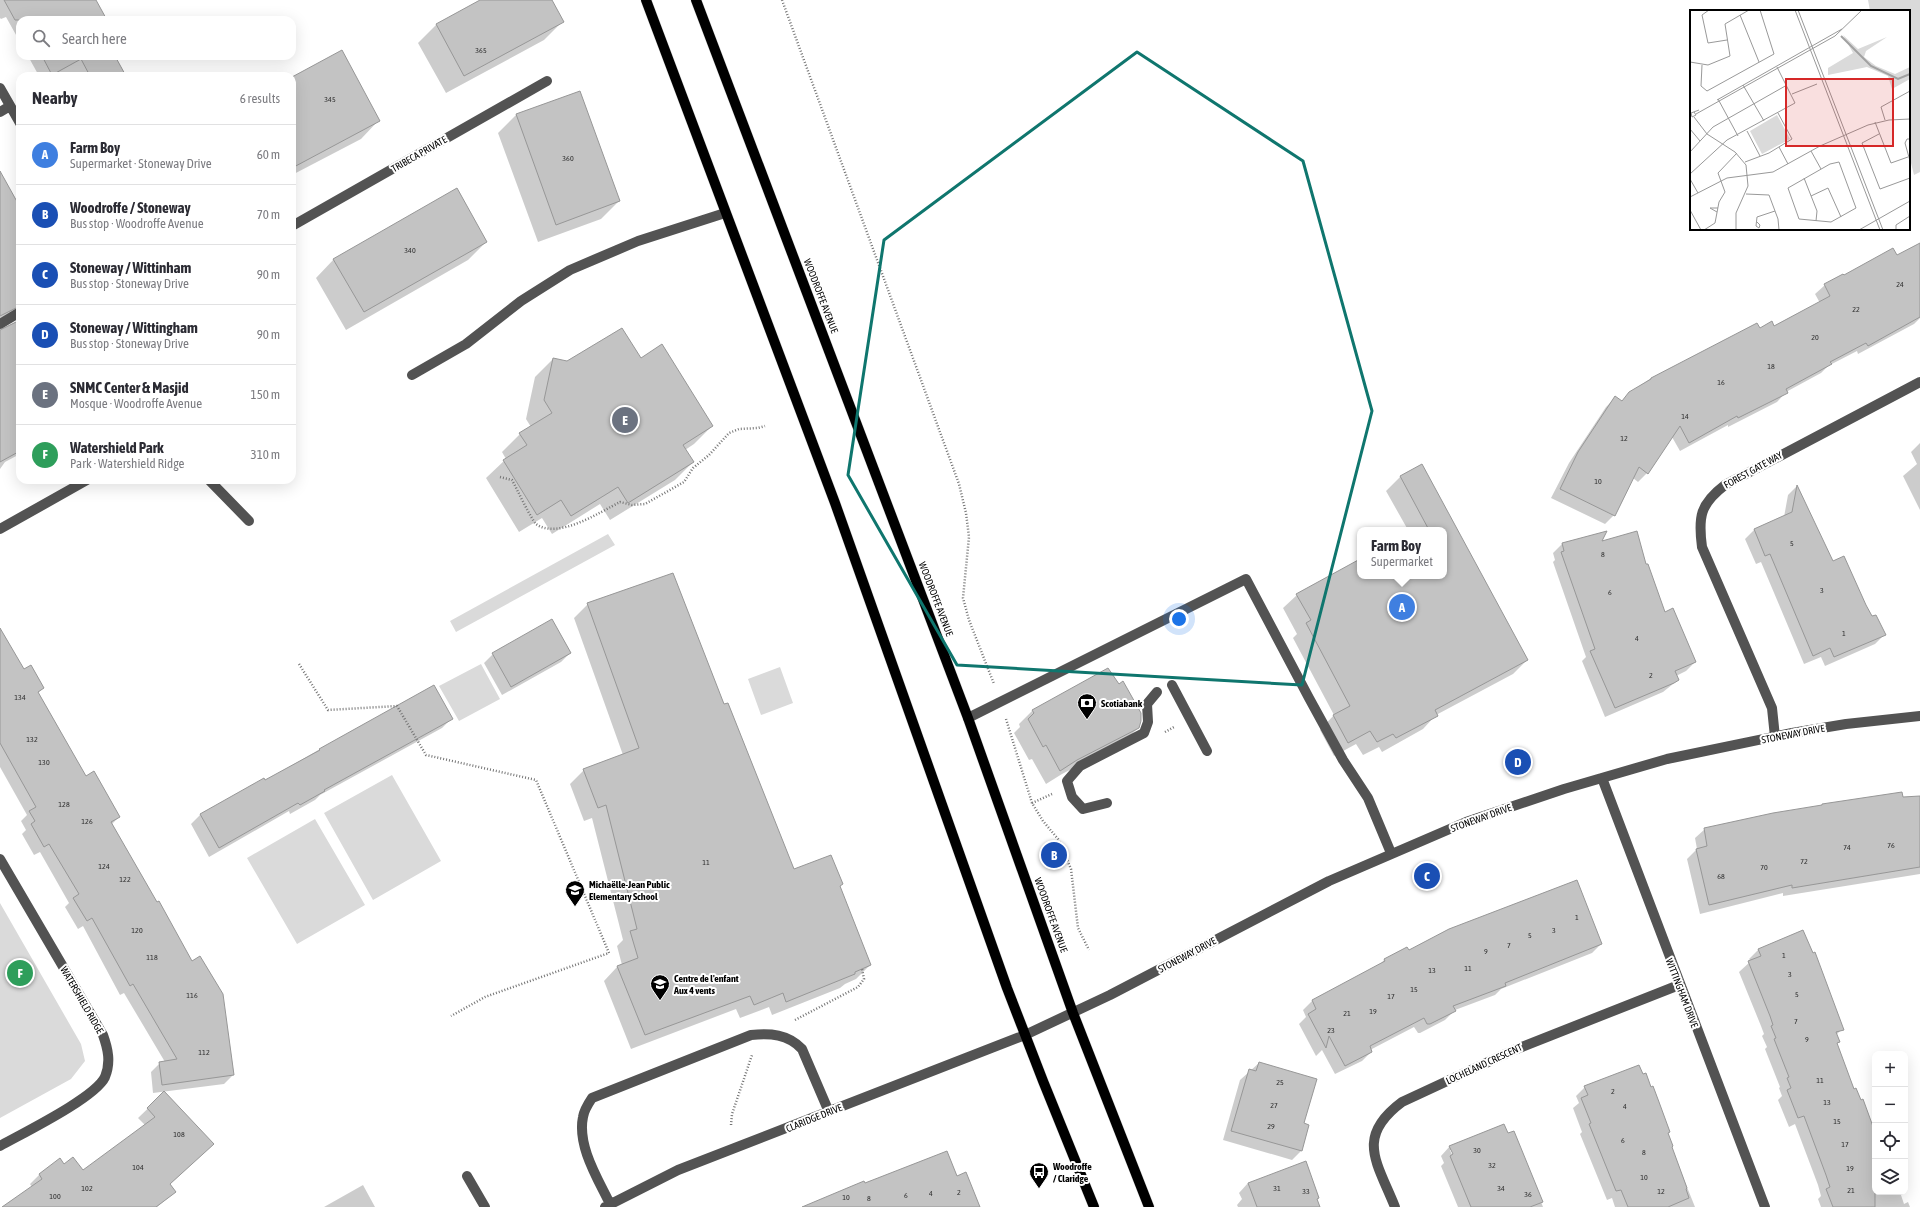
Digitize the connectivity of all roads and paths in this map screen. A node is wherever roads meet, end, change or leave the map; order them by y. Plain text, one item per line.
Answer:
1 (646, 0) edge
2 (696, 0) edge
3 (782, 0) edge
4 (547, 81) dead end
5 (0, 88) edge
6 (10, 106) junction
7 (0, 112) edge
8 (16, 116) edge
9 (725, 213) junction
10 (296, 224) edge
11 (16, 314) edge
12 (0, 324) edge
13 (412, 375) dead end
14 (1920, 382) edge
15 (766, 426) dead end
16 (500, 477) dead end
17 (80, 484) edge
18 (213, 484) edge
19 (249, 521) dead end
20 (0, 529) edge
21 (299, 664) dead end
22 (1172, 685) dead end
23 (1157, 692) dead end
24 (1001, 702) junction
25 (1920, 716) edge
26 (968, 718) junction
27 (1775, 737) junction
28 (1206, 751) dead end
29 (1602, 778) junction
30 (1107, 803) dead end
31 (1391, 854) junction
32 (0, 859) edge
33 (1089, 950) dead end
34 (862, 969) dead end
35 (1679, 985) junction
36 (1073, 1012) junction
37 (451, 1016) dead end
38 (795, 1020) dead end
39 (1025, 1035) junction
40 (753, 1051) dead end
41 (829, 1112) junction
42 (731, 1125) dead end
43 (0, 1146) edge
44 (467, 1176) dead end
45 (607, 1206) edge
46 (485, 1207) edge
47 (1094, 1207) edge
48 (1149, 1207) edge
49 (1394, 1207) edge
50 (1765, 1207) edge

1 - 9 main road
2 - 26 main road, WOODROFFE AVENUE
3 - 24 path
4 - 10 street, TRIBECA PRIVATE
5 - 6 street
6 - 7 street
6 - 8 street
9 - 13 street
9 - 39 main road
11 - 12 street
14 - 27 street, FOREST GATE WAY
15 - 16 path
17 - 20 street
18 - 19 street
21 - 37 path
22 - 28 street
23 - 30 street
24 - 26 street
24 - 31 street
24 - 33 path
25 - 27 street, STONEWAY DRIVE
26 - 36 main road, WOODROFFE AVENUE
27 - 29 street, STONEWAY DRIVE
29 - 31 street, STONEWAY DRIVE
29 - 35 street, WITTINGHAM DRIVE
31 - 36 street, STONEWAY DRIVE
32 - 43 street, WATERSHIELD RIDGE
34 - 38 path
35 - 49 street, LOCHELAND CRESCENT
35 - 50 street, WITTINGHAM DRIVE
36 - 39 street, STONEWAY DRIVE
36 - 48 main road, WOODROFFE AVENUE
39 - 41 street, CLARIDGE DRIVE
39 - 47 main road
40 - 42 path
41 - 45 street, CLARIDGE DRIVE
41 - 45 street
44 - 46 street

